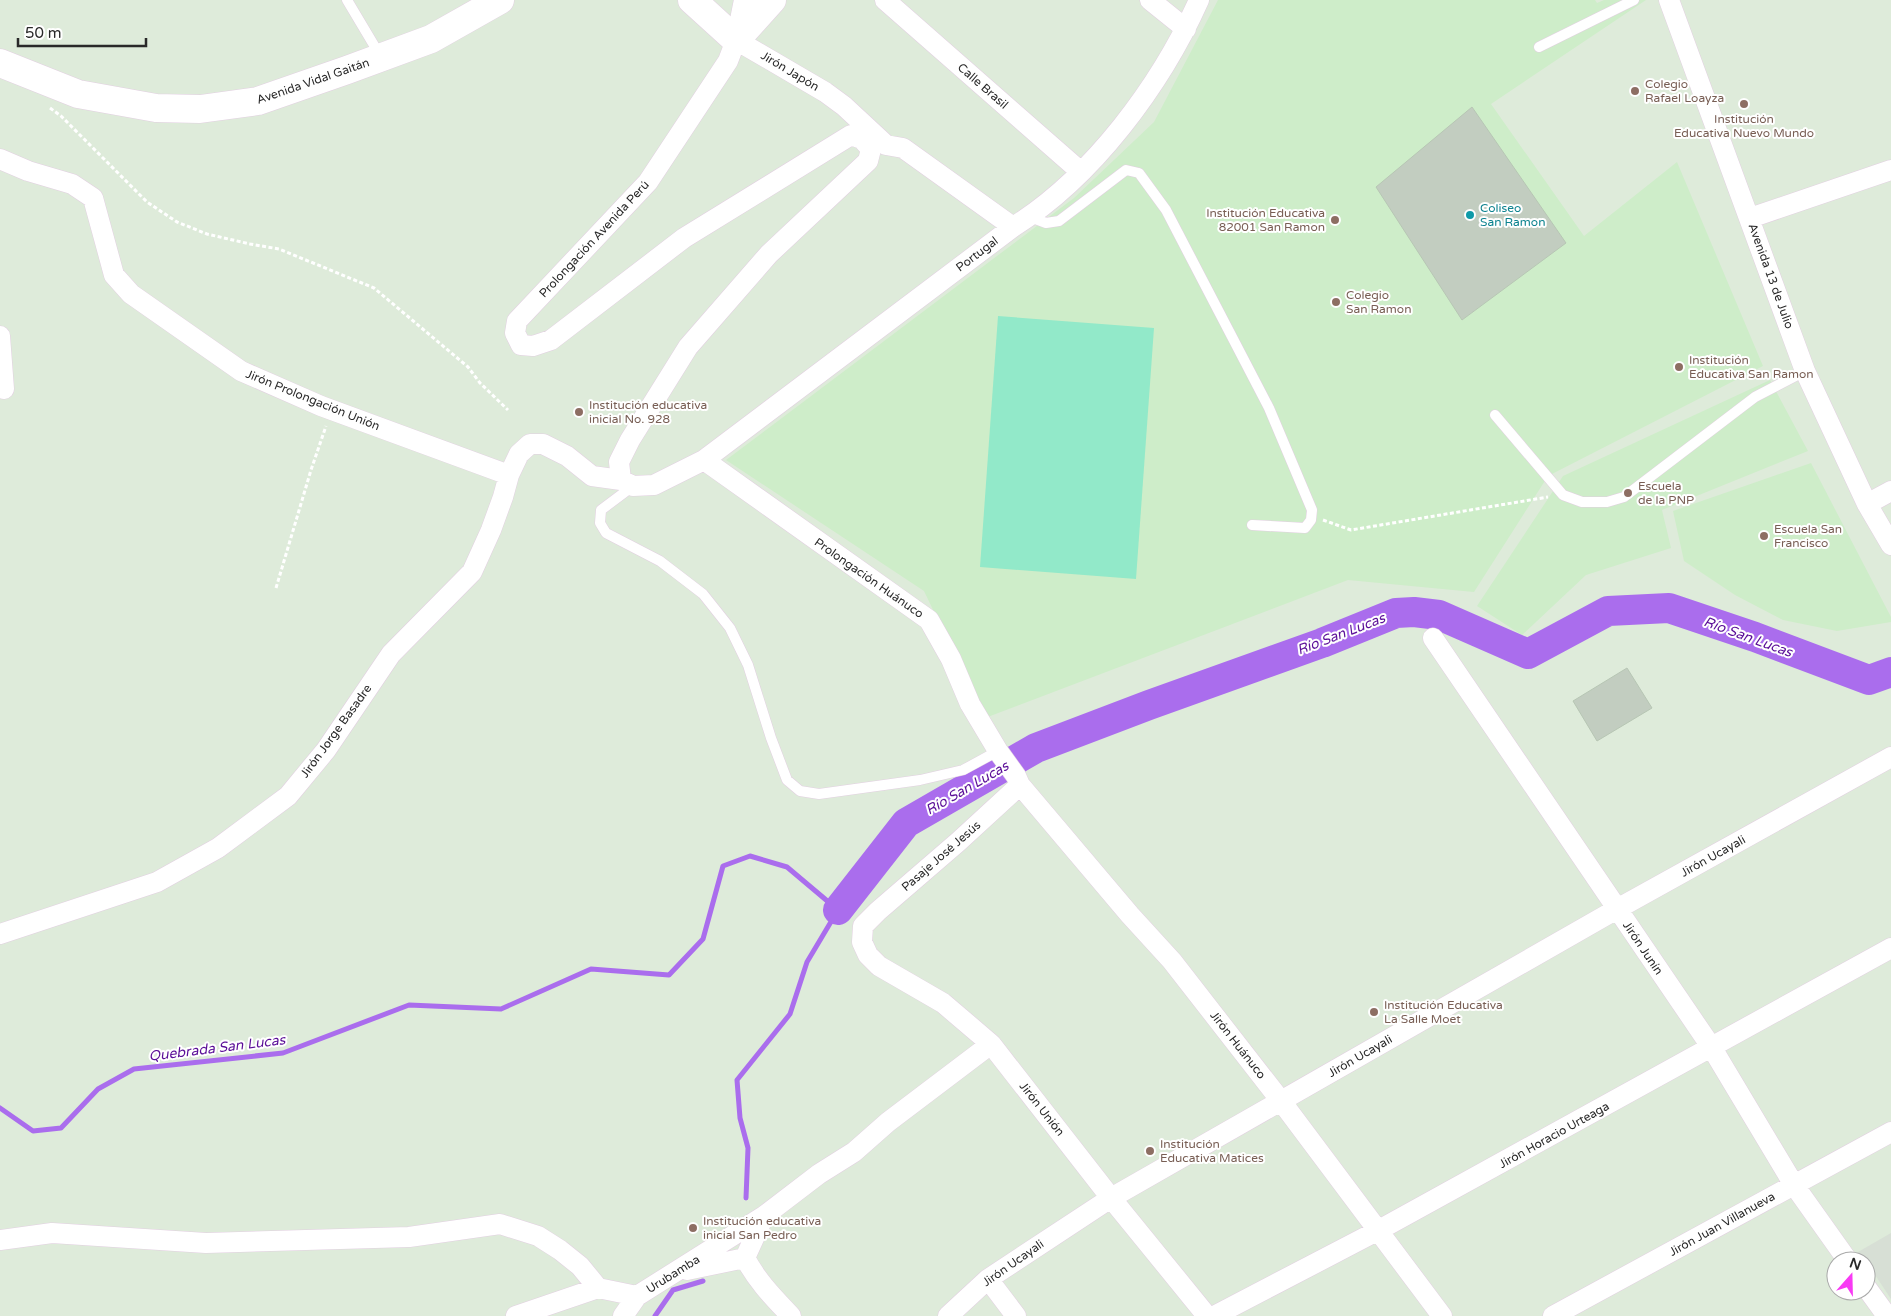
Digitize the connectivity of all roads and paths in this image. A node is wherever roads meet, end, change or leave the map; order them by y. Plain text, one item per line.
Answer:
1 (347, 0) edge
2 (500, 0) edge
3 (692, 0) edge
4 (744, 0) edge
5 (772, 0) edge
6 (885, 0) edge
7 (1150, 0) edge
8 (1199, 0) edge
9 (1634, 0) edge
10 (1669, 0) edge
11 (1186, 29) junction
12 (736, 40) junction
13 (1539, 47) dead end
14 (381, 57) junction
15 (0, 63) edge
16 (46, 104) dead end
17 (878, 147) junction
18 (0, 159) edge
19 (1891, 170) edge
20 (1081, 172) junction
21 (1750, 218) junction
22 (1022, 222) junction
23 (0, 336) edge
24 (1805, 371) junction
25 (4, 389) dead end
26 (332, 409) junction
27 (508, 410) dead end
28 (1495, 415) dead end
29 (704, 460) junction
30 (508, 475) junction
31 (627, 483) junction
32 (1891, 491) edge
33 (1563, 494) junction
34 (1867, 504) junction
35 (1312, 510) junction
36 (1252, 525) dead end
37 (1891, 545) edge
38 (276, 588) dead end
39 (1433, 638) dead end
40 (1001, 754) junction
41 (1891, 757) edge
42 (1018, 781) junction
43 (1617, 909) junction
44 (863, 926) joint
45 (0, 934) edge
46 (1891, 948) edge
47 (990, 1044) junction
48 (1712, 1048) junction
49 (1281, 1101) junction
50 (1891, 1132) edge
51 (1794, 1185) junction
52 (1111, 1198) junction
53 (764, 1216) junction
54 (1379, 1230) junction
55 (0, 1240) edge
56 (1841, 1251) edge
57 (745, 1258) junction
58 (678, 1271) junction
59 (988, 1279) junction
60 (598, 1288) junction
61 (637, 1296) junction
62 (1876, 1301) edge
63 (516, 1316) edge
64 (623, 1316) edge
65 (792, 1316) edge
66 (948, 1316) edge
67 (1016, 1316) edge
68 (1207, 1316) edge
69 (1214, 1316) edge
70 (1442, 1316) edge
71 (1553, 1316) edge
72 (1887, 1316) edge

1 - 14 lane
2 - 14 street, Avenida Vidal Gaitán
3 - 12 street, Jirón Japón
4 - 12 street
5 - 12 street, Prolongación Avenida Perú
6 - 20 street, Calle Brasil
7 - 11 street
8 - 11 street, Portugal
9 - 13 lane
10 - 21 street, Avenida 13 de Julio
11 - 20 street, Portugal
12 - 17 street, Jirón Japón
12 - 17 street, Prolongación Avenida Perú
14 - 15 street, Avenida Vidal Gaitán
16 - 27 path
17 - 22 street, Jirón Japón
17 - 31 street
18 - 26 street, Jirón Prolongación Unión
19 - 21 street
20 - 22 street, Portugal
21 - 24 street, Avenida 13 de Julio
22 - 29 street, Portugal
22 - 35 lane
23 - 25 street
24 - 33 lane
24 - 34 street, Avenida 13 de Julio
26 - 30 street, Jirón Prolongación Unión
26 - 38 path
28 - 33 lane
29 - 31 street, Portugal
29 - 40 street, Prolongación Huánuco
30 - 31 street, Jirón Jorge Basadre
30 - 45 street, Jirón Jorge Basadre
31 - 40 lane
32 - 34 street
33 - 35 path
34 - 37 street, Avenida 13 de Julio
35 - 36 lane
39 - 43 street, Jirón Junín
40 - 42 street, Prolongación Huánuco
41 - 43 street, Jirón Ucayali
42 - 44 street, Pasaje José Jesús
42 - 49 street, Jirón Huánuco
43 - 48 street, Jirón Junín
43 - 49 street, Jirón Ucayali
44 - 47 street, Jirón Unión
46 - 48 street, Jirón Horacio Urteaga
47 - 52 street, Jirón Unión
47 - 53 street, Urubamba
48 - 51 street, Jirón Junín
48 - 54 street, Jirón Horacio Urteaga
49 - 52 street, Jirón Ucayali
49 - 54 street, Jirón Huánuco
50 - 51 street, Jirón Juan Villanueva
51 - 56 street, Jirón Junín
51 - 71 street, Jirón Juan Villanueva
52 - 59 street, Jirón Ucayali
52 - 68 street, Jirón Unión
53 - 57 street
53 - 58 street, Urubamba
54 - 69 street, Jirón Horacio Urteaga
54 - 70 street, Jirón Huánuco
55 - 60 street
57 - 58 street
57 - 65 street
58 - 61 street, Urubamba
59 - 66 street, Jirón Ucayali
59 - 67 street
60 - 61 street, Urubamba
60 - 63 street
61 - 64 street
62 - 72 street

